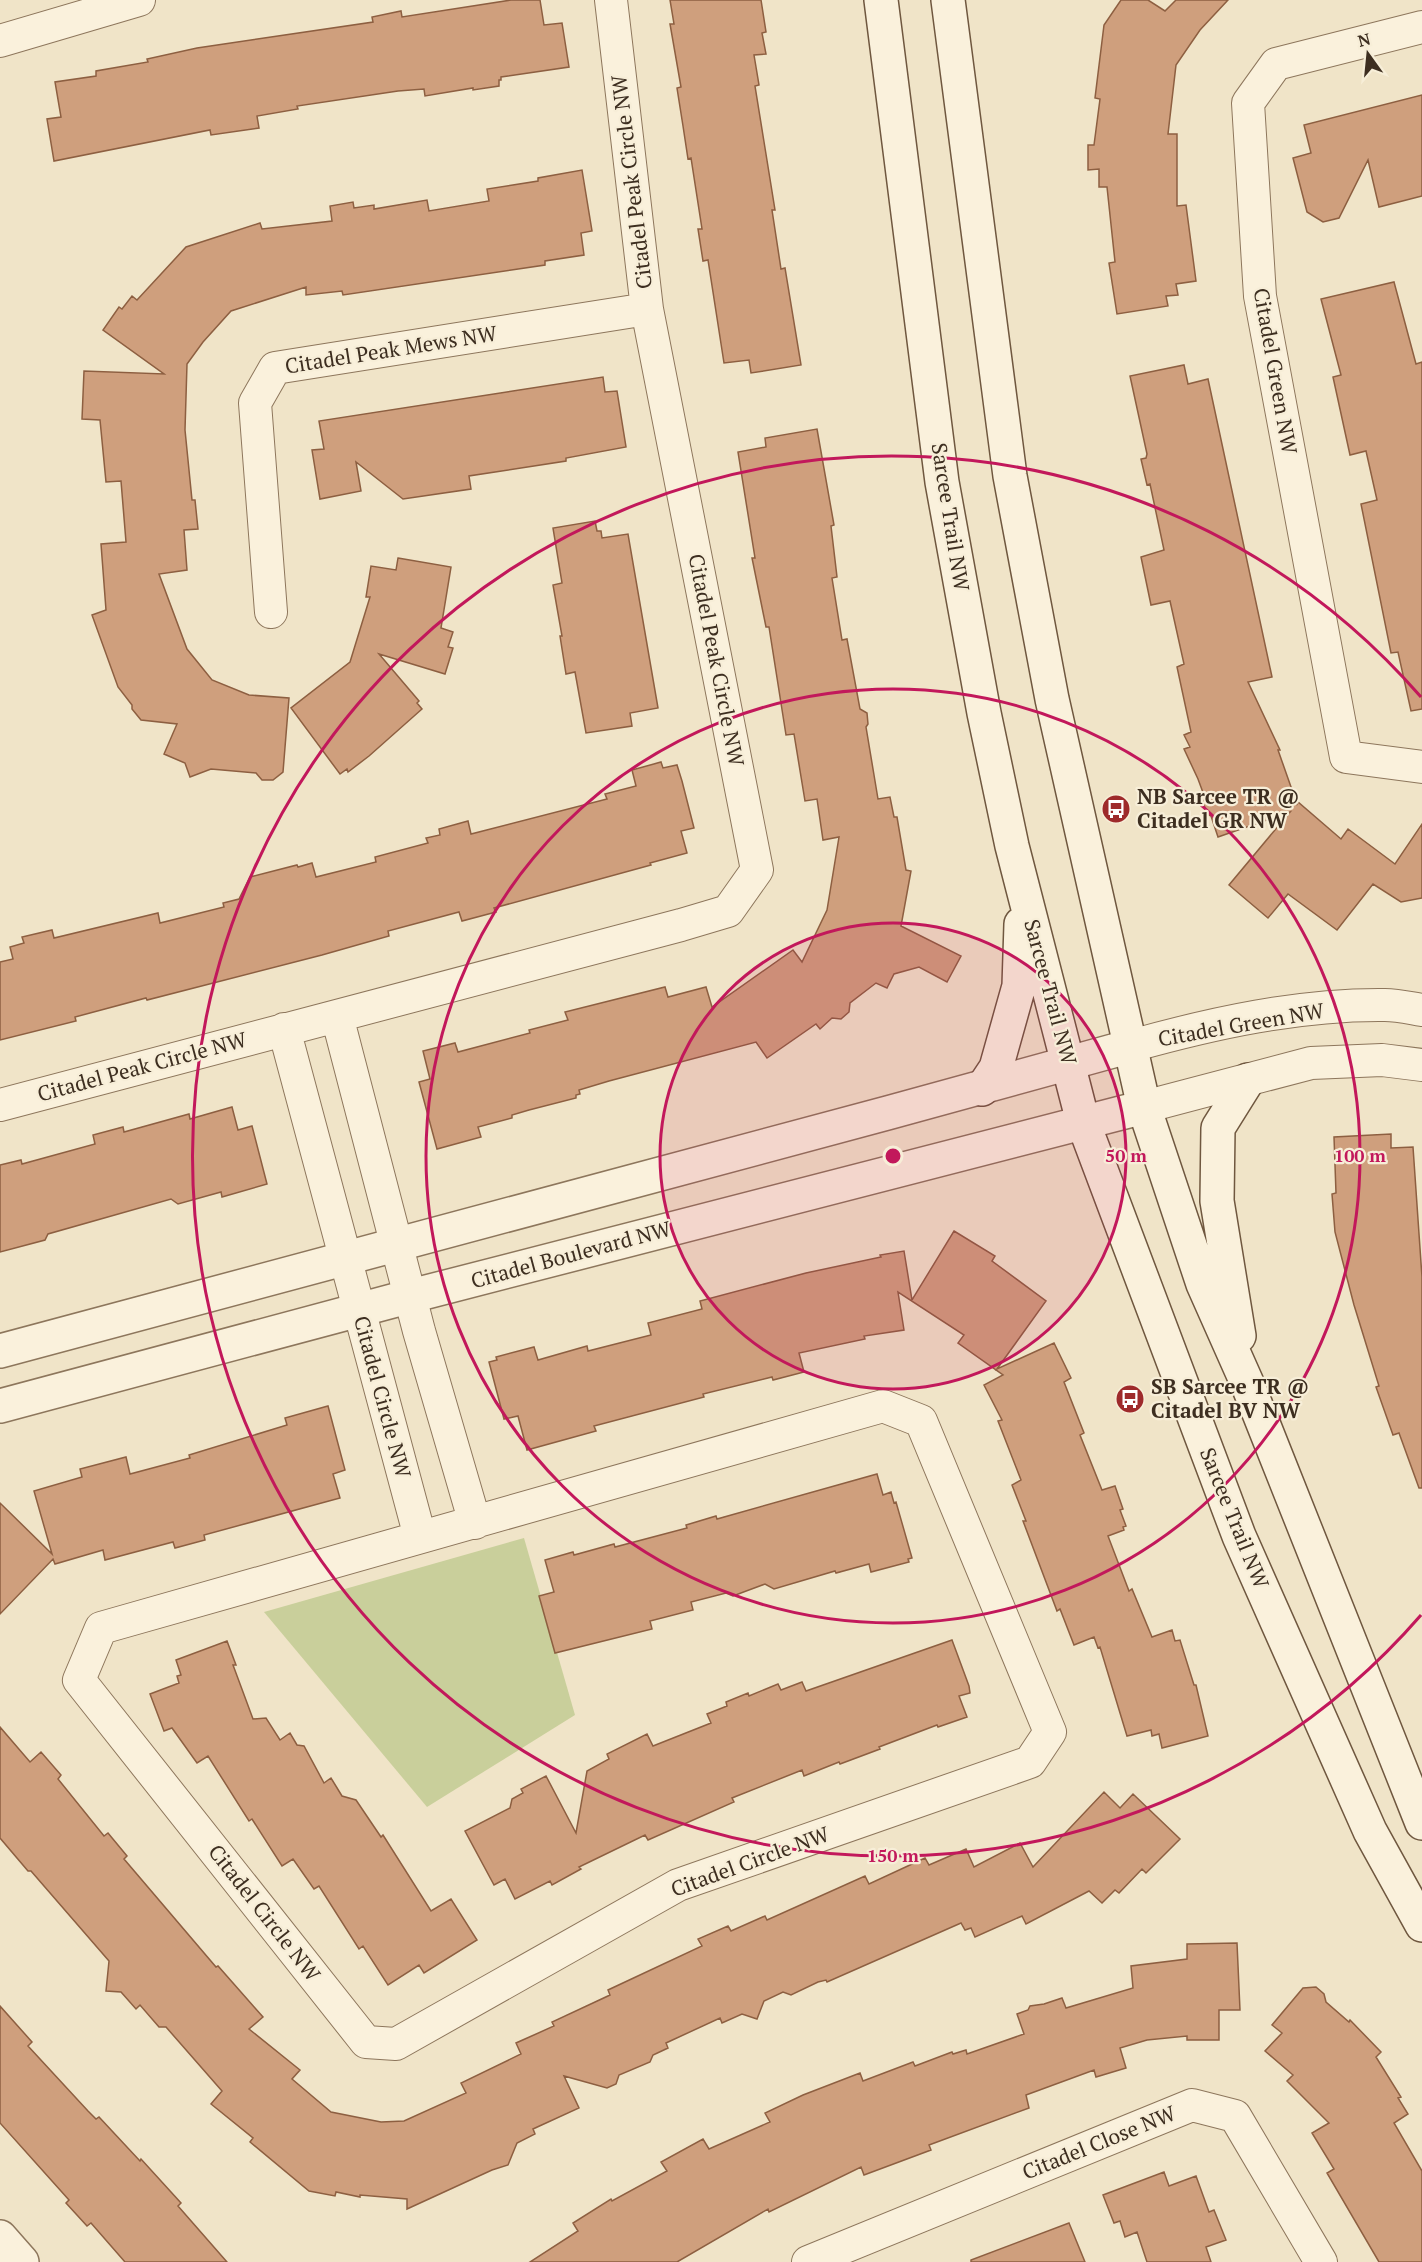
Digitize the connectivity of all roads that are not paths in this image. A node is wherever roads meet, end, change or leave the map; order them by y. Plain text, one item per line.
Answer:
1 (139, 0) edge
2 (611, 0) edge
3 (881, 0) edge
4 (948, 0) edge
5 (1422, 27) edge
6 (0, 41) edge
7 (647, 309) junction
8 (271, 612) dead end
9 (1422, 766) edge
10 (1022, 886) junction
11 (1422, 1010) edge
12 (337, 1016) junction
13 (284, 1029) junction
14 (1131, 1046) junction
15 (1068, 1064) junction
16 (1422, 1065) edge
17 (1248, 1080) junction
18 (982, 1089) junction
19 (0, 1105) edge
20 (1144, 1107) junction
21 (1083, 1122) junction
22 (397, 1244) junction
23 (345, 1257) junction
24 (411, 1296) junction
25 (359, 1310) junction
26 (0, 1351) edge
27 (1247, 1383) junction
28 (0, 1406) edge
29 (475, 1523) junction
30 (420, 1538) junction
31 (1422, 1823) edge
32 (1422, 1925) edge
33 (0, 2237) edge
34 (22, 2262) edge
35 (808, 2262) edge
36 (1321, 2262) edge

1 - 6 street
2 - 7 street, Citadel Peak Circle NW
3 - 10 main road, Sarcee Trail NW
4 - 14 main road
5 - 9 street, Citadel Green NW
7 - 8 street, Citadel Peak Mews NW
7 - 12 street, Citadel Peak Circle NW
10 - 15 main road, Sarcee Trail NW
10 - 18 main road
11 - 14 street, Citadel Green NW
12 - 13 street, Citadel Peak Circle NW
12 - 22 street
13 - 19 street, Citadel Peak Circle NW
13 - 23 street
14 - 15 main road
14 - 20 main road
15 - 18 main road
15 - 21 main road, Sarcee Trail NW
16 - 17 street
17 - 20 street
17 - 27 main road
18 - 22 main road
20 - 21 main road, Citadel Boulevard NW
20 - 27 main road
21 - 24 main road, Citadel Boulevard NW
21 - 32 main road, Sarcee Trail NW
22 - 23 main road
22 - 24 street
23 - 25 street, Citadel Circle NW
23 - 26 main road
24 - 25 main road, Citadel Boulevard NW
24 - 29 street
25 - 28 main road, Citadel Boulevard NW
25 - 30 street, Citadel Circle NW
27 - 31 main road
29 - 30 street, Citadel Circle NW
29 - 30 street, Citadel Circle NW
33 - 34 main road
35 - 36 street, Citadel Close NW

